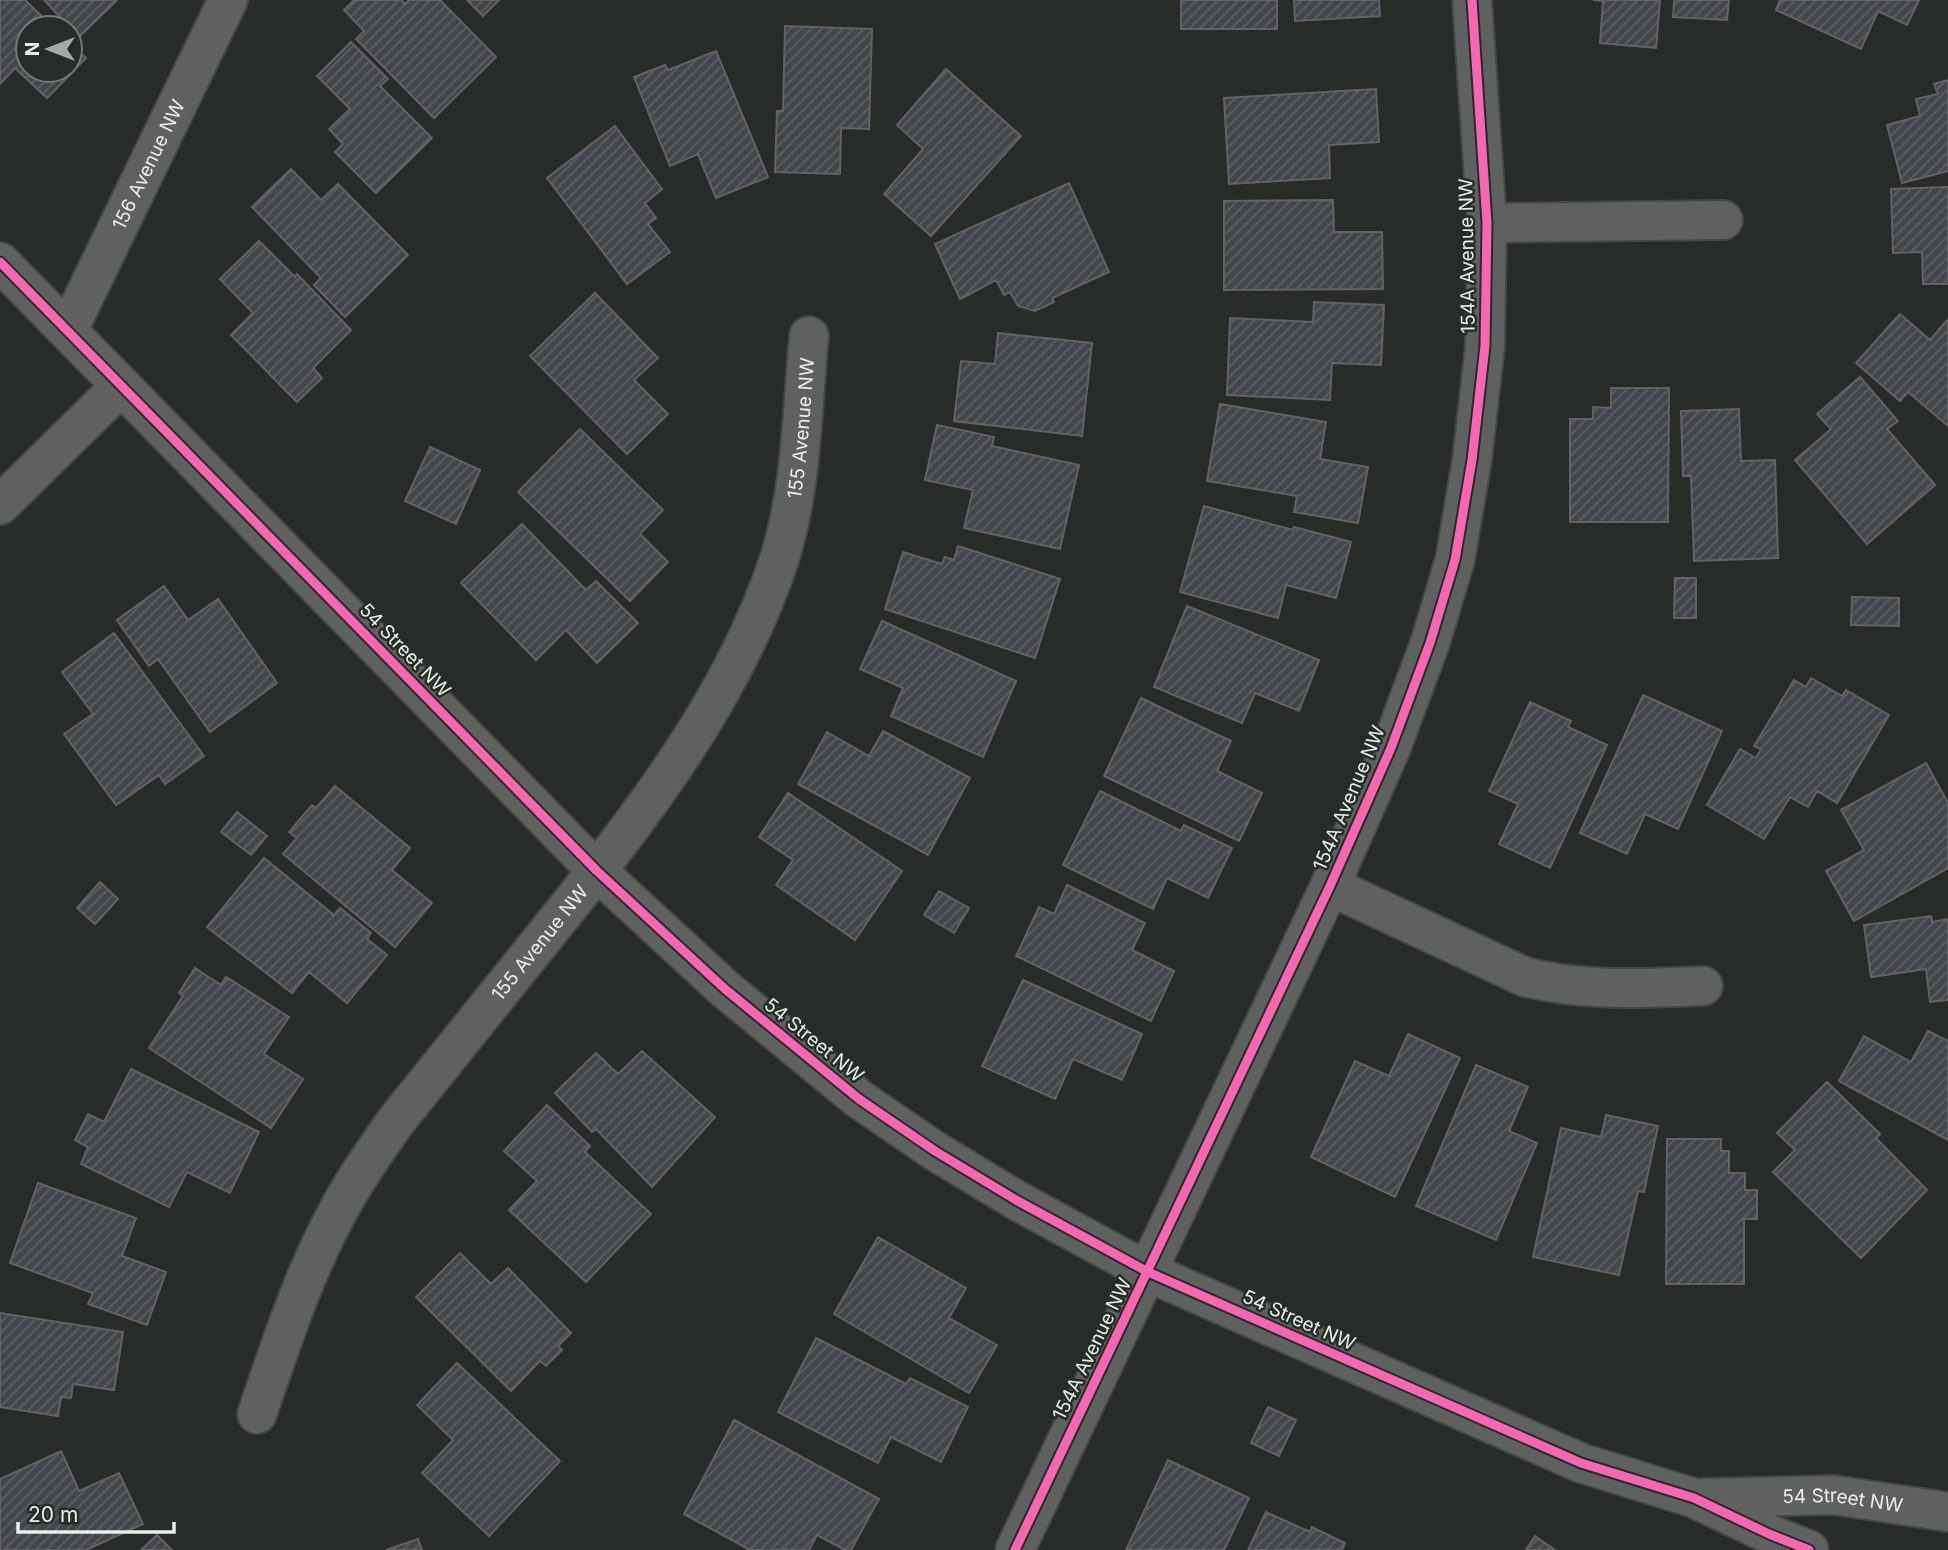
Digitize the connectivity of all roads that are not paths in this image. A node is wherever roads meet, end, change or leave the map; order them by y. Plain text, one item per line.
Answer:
1 (228, 0) edge
2 (1472, 0) edge
3 (1723, 220) dead end
4 (1487, 223) junction
5 (0, 262) edge
6 (68, 330) junction
7 (809, 336) dead end
8 (121, 386) junction
9 (0, 505) edge
10 (597, 871) junction
11 (1330, 886) junction
12 (1703, 986) dead end
13 (1148, 1272) junction
14 (257, 1414) dead end
15 (1694, 1498) junction
16 (1948, 1512) edge
17 (1015, 1550) edge
18 (1809, 1550) edge

1 - 6 street, 156 Avenue NW
2 - 4 street, 154A Avenue NW
3 - 4 street, 154A Avenue NW
4 - 11 street, 154A Avenue NW
5 - 6 street, 54 Street NW
6 - 8 street, 54 Street NW
7 - 10 street, 155 Avenue NW
8 - 9 street
8 - 10 street, 54 Street NW
10 - 13 street, 54 Street NW
10 - 14 street, 155 Avenue NW
11 - 12 street, 154A Avenue NW
11 - 13 street, 154A Avenue NW
13 - 15 street, 54 Street NW
13 - 17 street, 154A Avenue NW
15 - 16 street, 54 Street NW
15 - 18 street, 54 Street NW

